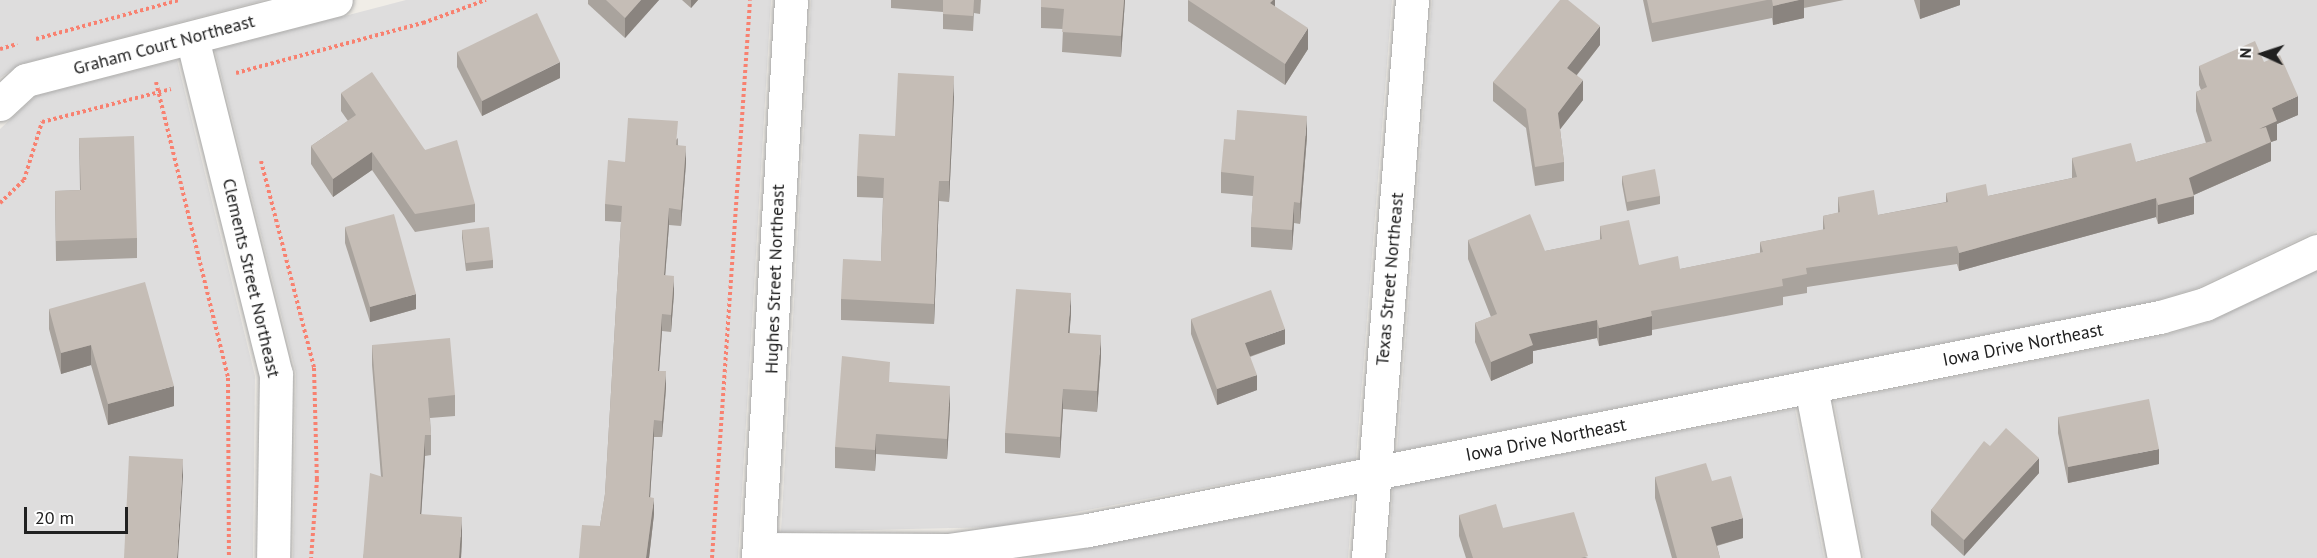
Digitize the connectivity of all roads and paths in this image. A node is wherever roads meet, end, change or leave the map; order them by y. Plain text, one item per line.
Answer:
1 (180, 0) edge
2 (336, 0) edge
3 (750, 0) edge
4 (791, 0) edge
5 (1412, 0) edge
6 (134, 12) junction
7 (192, 38) junction
8 (0, 49) edge
9 (146, 50) junction
10 (0, 104) edge
11 (2317, 251) edge
12 (1811, 387) junction
13 (1375, 473) junction
14 (759, 554) edge
15 (229, 558) edge
16 (273, 558) edge
17 (712, 558) edge
18 (1368, 558) edge
19 (1844, 558) edge

1 - 6 path
2 - 7 street, Graham Court Northeast
3 - 17 path
4 - 14 street, Hughes Street Northeast
5 - 13 street, Texas Street Northeast
6 - 8 path
6 - 9 path
7 - 9 street, Graham Court Northeast
7 - 16 street, Clements Street Northeast
9 - 10 street, Graham Court Northeast
9 - 15 path
11 - 12 street, Iowa Drive Northeast
12 - 13 street, Iowa Drive Northeast
12 - 19 street
13 - 14 street, Iowa Drive Northeast
13 - 18 street, Texas Street Northeast

